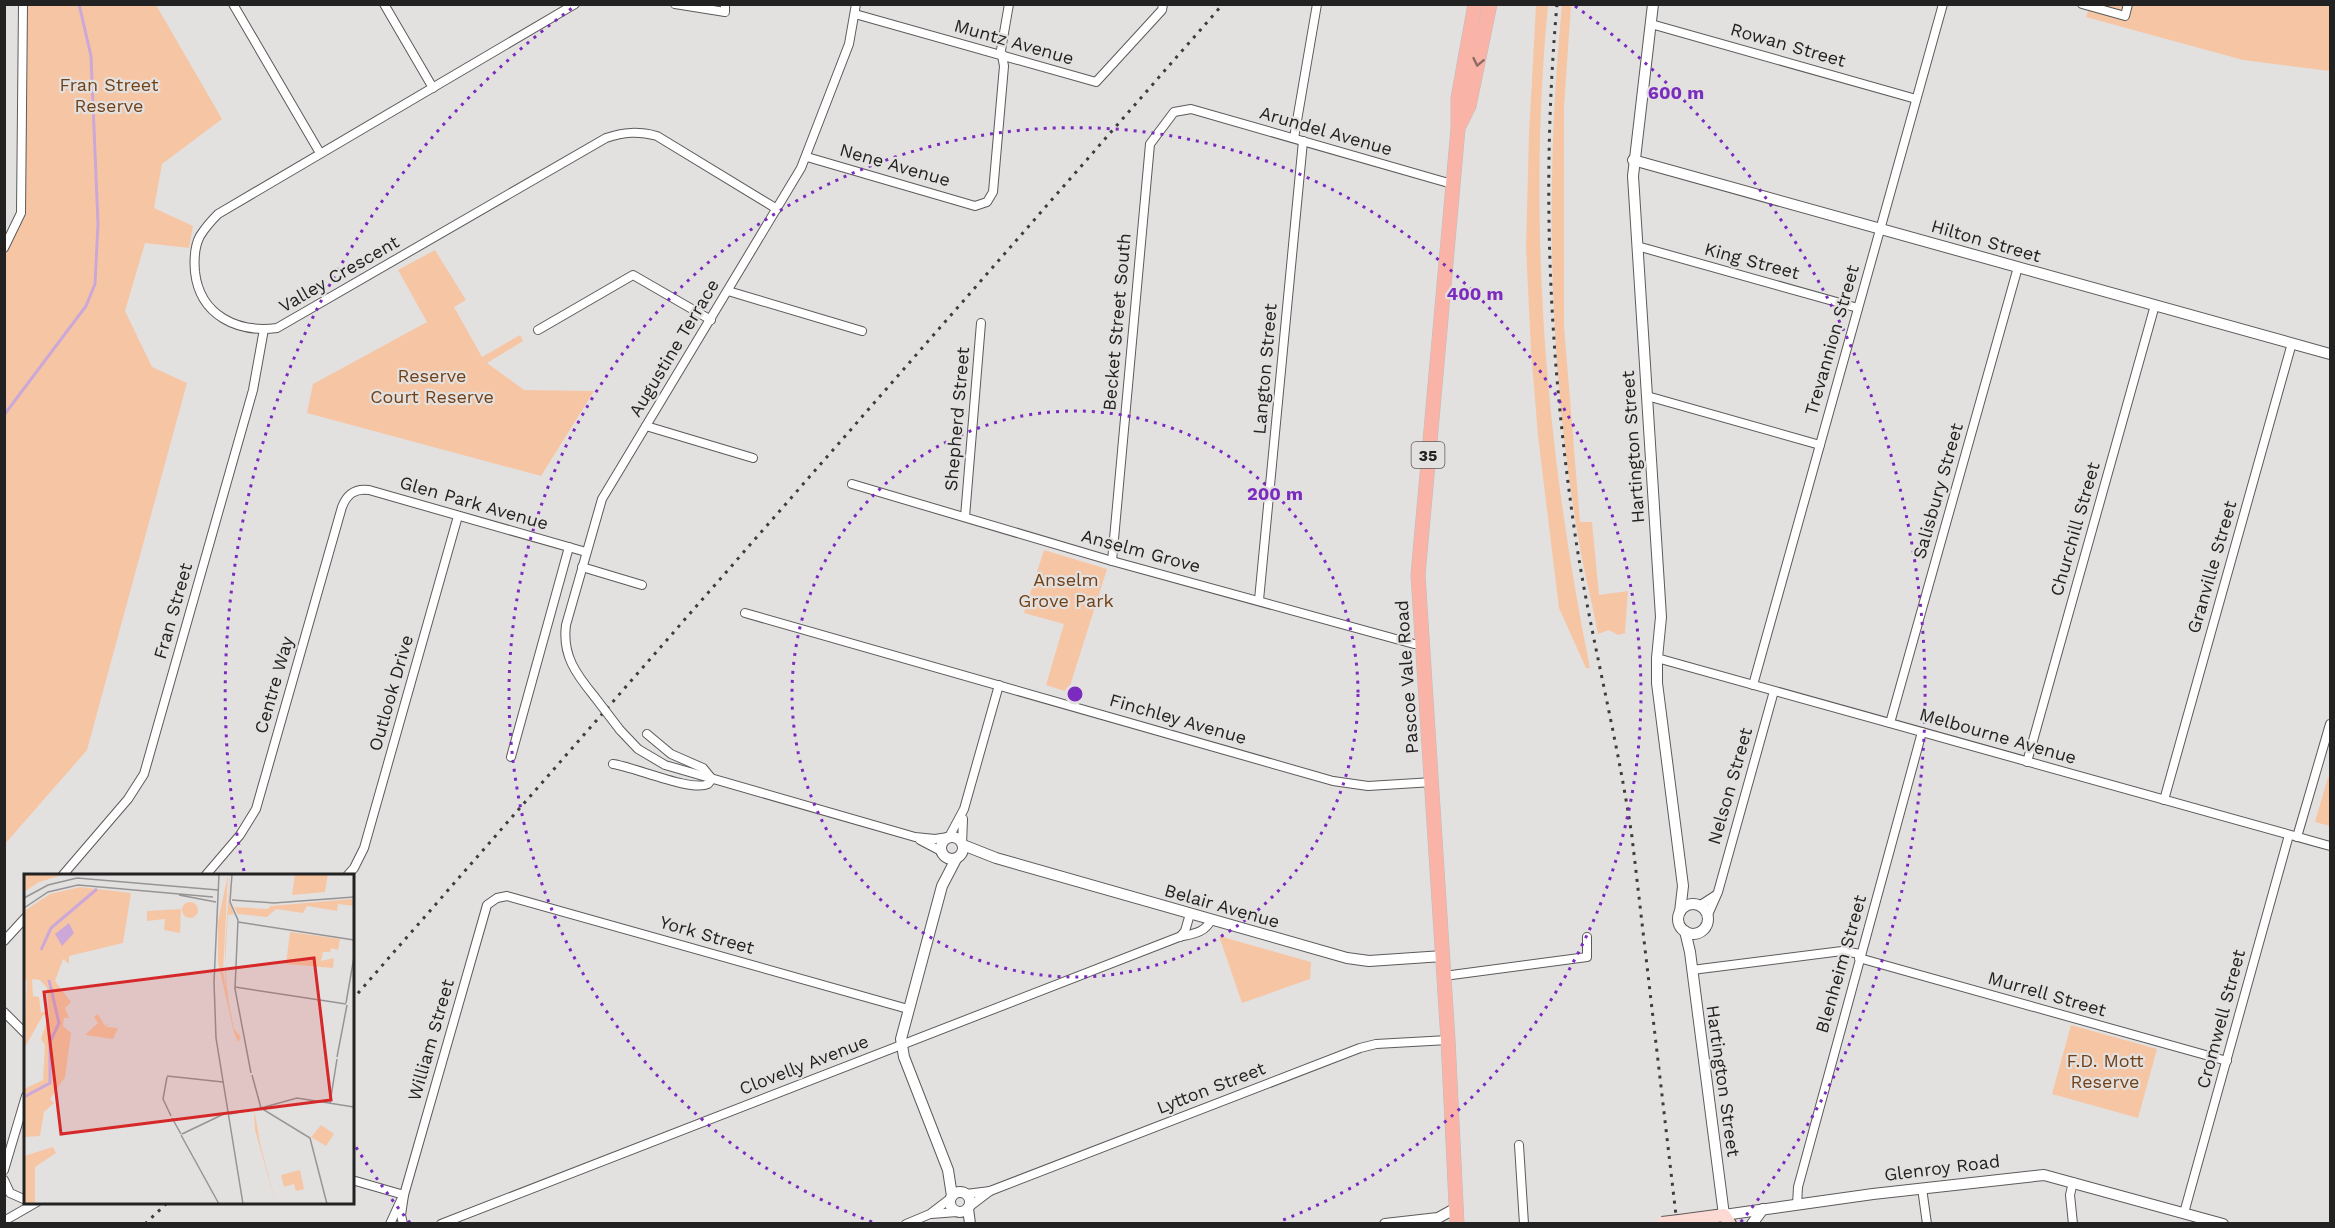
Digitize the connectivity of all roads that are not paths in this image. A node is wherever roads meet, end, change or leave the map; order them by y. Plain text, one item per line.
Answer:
1 (23, 4) edge
2 (233, 4) edge
3 (384, 4) edge
4 (575, 4) edge
5 (675, 4) edge
6 (856, 4) edge
7 (1009, 4) edge
8 (1163, 4) edge
9 (1317, 4) edge
10 (1475, 4) edge
11 (1490, 4) edge
12 (1653, 4) edge
13 (1942, 4) edge
14 (2082, 4) edge
15 (2128, 4) edge
16 (725, 8) edge
17 (855, 14) junction
18 (1651, 24) junction
19 (1003, 57) junction
20 (433, 88) junction
21 (1916, 99) junction
22 (1191, 109) joint
23 (1458, 129) junction
24 (1294, 138) junction
25 (1303, 141) junction
26 (320, 153) junction
27 (807, 157) junction
28 (1633, 160) junction
29 (1452, 184) junction
30 (777, 209) junction
31 (1880, 228) junction
32 (1637, 246) junction
33 (4, 248) edge
34 (2018, 267) junction
35 (728, 291) junction
36 (2155, 305) junction
37 (1858, 308) junction
38 (711, 320) junction
39 (981, 322) dead end
40 (264, 329) junction
41 (538, 330) dead end
42 (862, 331) dead end
43 (2292, 343) junction
44 (2331, 354) edge
45 (1647, 396) junction
46 (646, 426) junction
47 (1820, 445) junction
48 (753, 458) dead end
49 (852, 484) dead end
50 (353, 492) joint
51 (458, 516) junction
52 (966, 518) junction
53 (569, 547) junction
54 (586, 552) junction
55 (1112, 561) junction
56 (582, 567) junction
57 (642, 585) dead end
58 (1259, 600) junction
59 (745, 613) dead end
60 (1424, 644) junction
61 (1657, 658) junction
62 (999, 685) junction
63 (1753, 685) junction
64 (1774, 691) junction
65 (1890, 723) junction
66 (2331, 724) edge
67 (1922, 732) junction
68 (647, 734) dead end
69 (511, 757) dead end
70 (2027, 762) junction
71 (613, 764) dead end
72 (712, 779) junction
73 (1432, 782) junction
74 (2164, 800) junction
75 (964, 810) junction
76 (2293, 836) junction
77 (915, 837) junction
78 (949, 837) junction
79 (963, 844) junction
80 (2331, 846) edge
81 (942, 853) junction
82 (958, 858) junction
83 (996, 858) junction
84 (64, 874) edge
85 (207, 874) edge
86 (349, 874) edge
87 (942, 886) junction
88 (1683, 886) junction
89 (1719, 890) junction
90 (496, 898) joint
91 (1697, 905) junction
92 (1680, 912) junction
93 (1190, 914) junction
94 (1707, 917) junction
95 (24, 919) edge
96 (1211, 921) junction
97 (1685, 931) junction
98 (1698, 933) junction
99 (1179, 937) junction
100 (1587, 938) dead end
101 (4, 941) edge
102 (1690, 951) junction
103 (1443, 956) junction
104 (1860, 956) junction
105 (1692, 970) junction
106 (1444, 976) junction
107 (908, 1010) junction
108 (4, 1012) edge
109 (24, 1032) edge
110 (1448, 1040) junction
111 (902, 1045) junction
112 (2227, 1061) junction
113 (24, 1103) edge
114 (1519, 1145) dead end
115 (4, 1170) edge
116 (948, 1170) junction
117 (4, 1180) edge
118 (354, 1181) edge
119 (2073, 1182) junction
120 (1922, 1188) junction
121 (990, 1191) junction
122 (965, 1194) junction
123 (404, 1195) junction
124 (951, 1197) junction
125 (24, 1199) edge
126 (35, 1204) edge
127 (1797, 1205) junction
128 (1456, 1208) junction
129 (1763, 1209) junction
130 (963, 1210) junction
131 (2184, 1213) junction
132 (930, 1214) junction
133 (1727, 1219) edge
134 (4, 1221) edge
135 (1682, 1222) edge
136 (1662, 1223) edge
137 (390, 1224) edge
138 (403, 1224) edge
139 (441, 1224) edge
140 (906, 1224) edge
141 (968, 1224) edge
142 (1385, 1224) edge
143 (1457, 1224) edge
144 (1524, 1224) edge
145 (1752, 1224) edge
146 (1927, 1224) edge
147 (2073, 1224) edge
148 (2223, 1224) edge

1 - 33 street
2 - 26 street
3 - 20 street
4 - 20 street, Valley Crescent
5 - 16 street
6 - 17 street, Augustine Terrace
7 - 19 street
8 - 19 street, Muntz Avenue
9 - 24 street
10 - 23 main road, Pascoe Vale Road / 35
11 -> 23 main road, Pascoe Vale Road / 35
12 - 18 street, Hartington Street
13 - 21 street, Trevannion Street
14 - 15 street
17 - 19 street, Muntz Avenue
17 - 27 street, Augustine Terrace
18 - 21 street, Rowan Street
18 - 28 street, Hartington Street
19 - 27 street, Nene Avenue
20 - 26 street, Valley Crescent
21 - 31 street, Trevannion Street
22 - 24 street, Arundel Avenue
22 - 55 street, Becket Street South
23 - 29 main road, Pascoe Vale Road / 35
24 - 25 street, Arundel Avenue
25 - 29 street, Arundel Avenue
25 - 58 street, Langton Street
26 - 40 street, Valley Crescent
27 - 30 street, Augustine Terrace
28 - 31 street, Hilton Street
28 - 32 street, Hartington Street
29 - 60 main road, Pascoe Vale Road / 35
30 - 35 street, Augustine Terrace
30 - 40 street, Valley Crescent
31 - 34 street, Hilton Street
31 - 37 street, Trevannion Street
32 - 37 street, King Street
32 - 45 street, Hartington Street
34 - 36 street, Hilton Street
34 - 65 street, Salisbury Street
35 - 38 street, Augustine Terrace
35 - 42 street
36 - 43 street, Hilton Street
36 - 70 street, Churchill Street
37 - 47 street, Trevannion Street
38 - 41 street
38 - 46 street, Augustine Terrace
39 - 52 street, Shepherd Street
40 - 84 street, Fran Street
43 - 44 street, Hilton Street
43 - 74 street, Granville Street
45 - 47 street
45 - 61 street, Hartington Street
46 - 48 street
46 - 54 street, Augustine Terrace
47 - 63 street, Trevannion Street
49 - 52 street, Anselm Grove
50 - 51 street, Glen Park Avenue
50 - 85 street, Centre Way
51 - 53 street, Glen Park Avenue
51 - 86 street, Outlook Drive
52 - 55 street, Anselm Grove
53 - 54 street, Glen Park Avenue
53 - 69 street
54 - 56 street, Augustine Terrace
55 - 58 street, Anselm Grove
56 - 57 street
56 - 72 street, Augustine Terrace, bridge
58 - 60 street, Anselm Grove
59 - 62 street, Finchley Avenue
60 - 73 main road, Pascoe Vale Road / 35
61 - 63 street, Melbourne Avenue
61 - 88 street, Hartington Street
62 - 73 street, Finchley Avenue
62 - 75 street
63 - 64 street, Melbourne Avenue
64 - 65 street, Melbourne Avenue
64 - 89 street, Nelson Street
65 - 67 street, Melbourne Avenue
66 - 76 street, Cromwell Street
67 - 70 street, Melbourne Avenue
67 - 104 street, Blenheim Street
68 - 72 street
70 - 74 street, Melbourne Avenue
71 - 72 street
72 - 77 street
73 - 103 main road, Pascoe Vale Road / 35
74 - 76 street, Melbourne Avenue
75 - 78 street
75 - 79 street
76 - 80 street, Melbourne Avenue
76 - 112 street, Cromwell Street
77 - 78 street
77 - 81 street
78 - 79 street
78 - 81 street
79 - 82 street
79 - 83 street, Belair Avenue
81 - 82 street
81 - 87 street
82 - 83 street, Belair Avenue
82 - 87 street
83 - 93 street, Belair Avenue
87 - 107 street
88 - 91 street, Hartington Street
88 - 92 street, Hartington Street
89 - 91 street
89 - 94 street, Nelson Street
90 - 107 street, York Street
90 - 123 street, William Street
91 - 92 street
91 - 94 street
92 - 97 street
93 - 96 street, Belair Avenue
93 - 99 street
94 - 98 street
95 - 101 street
96 - 99 street, Clovelly Avenue
96 - 103 street, Belair Avenue
97 - 98 street
97 - 102 street, Hartington Street
98 - 102 street, Hartington Street
99 - 111 street, Clovelly Avenue
100 - 106 street
102 - 105 street, Hartington Street
103 - 106 main road, Pascoe Vale Road / 35
104 - 105 street, Murrell Street
104 - 112 street, Murrell Street
104 - 127 street, Blenheim Street
105 - 133 street, Hartington Street
106 - 110 main road, Pascoe Vale Road / 35
107 - 111 street
108 - 109 street
110 - 121 street, Lytton Street
110 - 128 main road, Pascoe Vale Road / 35
111 - 116 street
111 - 139 street, Clovelly Avenue
112 - 131 street, Cromwell Street
113 - 115 street
114 - 144 street
116 - 122 street
116 - 124 street
117 - 125 street
118 - 123 street
119 - 120 street, Glenroy Road
119 - 131 street, Glenroy Road
119 - 147 street
120 - 127 street, Glenroy Road
120 - 146 street
121 - 122 street, Lytton Street
121 - 130 street, Lytton Street
122 - 124 street
122 - 130 street
123 - 137 street, William Street
123 - 138 street, William Street
124 - 130 street
124 - 132 street
126 - 134 street
127 - 129 street, Glenroy Road
128 - 142 street
128 - 143 main road, Pascoe Vale Road / 35
129 - 133 street, Glenroy Road
129 - 145 street
130 - 132 street
130 - 141 street
131 - 148 street, Glenroy Road
132 - 140 street
133 - 135 main road, Glenroy Road
135 - 136 main road, Glenroy Road, bridge

